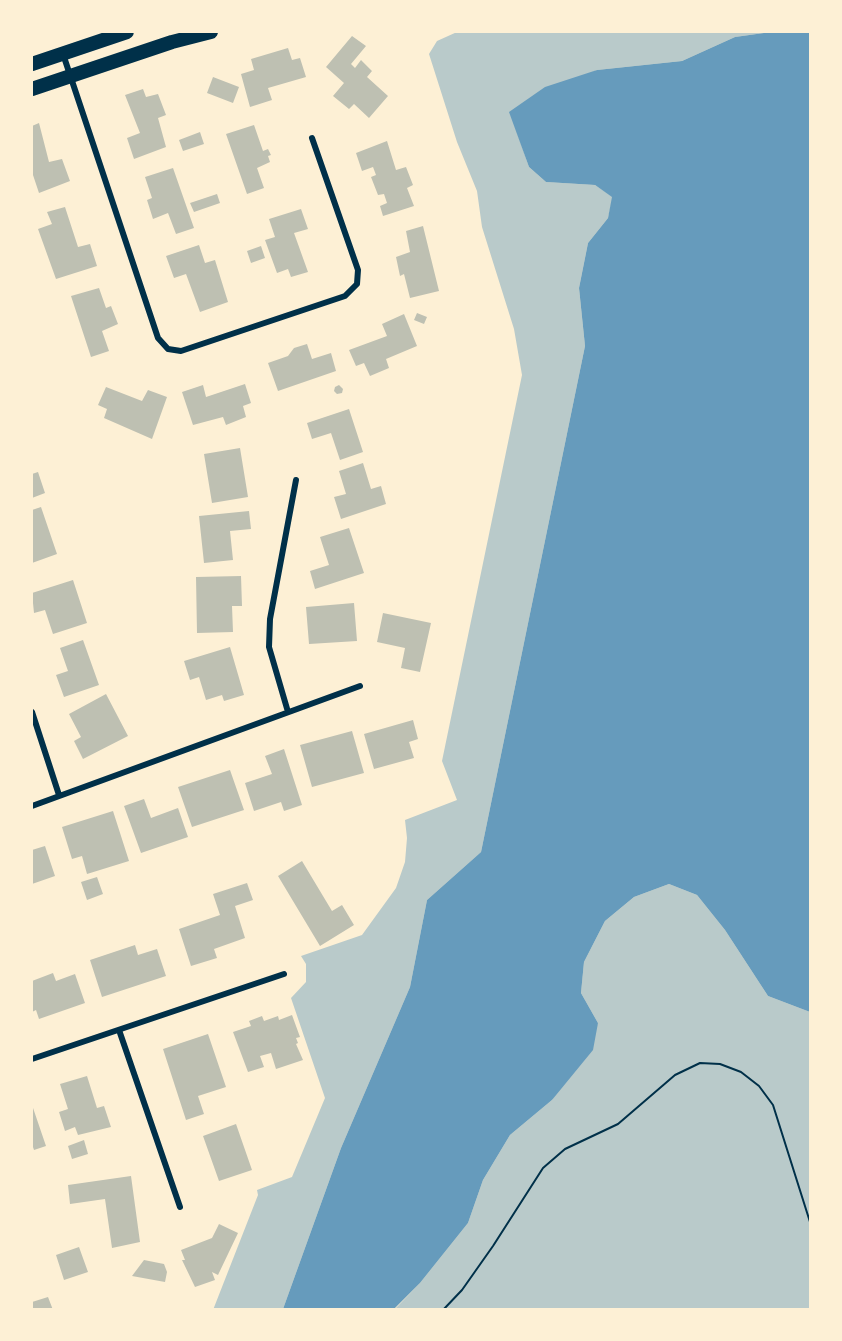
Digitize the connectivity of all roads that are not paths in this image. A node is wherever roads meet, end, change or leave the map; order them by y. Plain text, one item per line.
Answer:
1 (127, 32) edge
2 (211, 32) edge
3 (62, 53) junction
4 (32, 64) edge
5 (70, 75) junction
6 (32, 89) edge
7 (312, 138) dead end
8 (296, 480) dead end
9 (360, 686) dead end
10 (32, 712) edge
11 (288, 712) junction
12 (59, 795) junction
13 (32, 806) edge
14 (284, 974) dead end
15 (119, 1030) junction
16 (32, 1059) edge
17 (180, 1207) dead end

1 - 3 main road
2 - 5 main road
3 - 4 main road
3 - 5 street
5 - 6 main road
5 - 7 street
8 - 11 street
9 - 11 street
10 - 12 street
11 - 12 street
12 - 13 street
14 - 15 street
15 - 16 street
15 - 17 street

